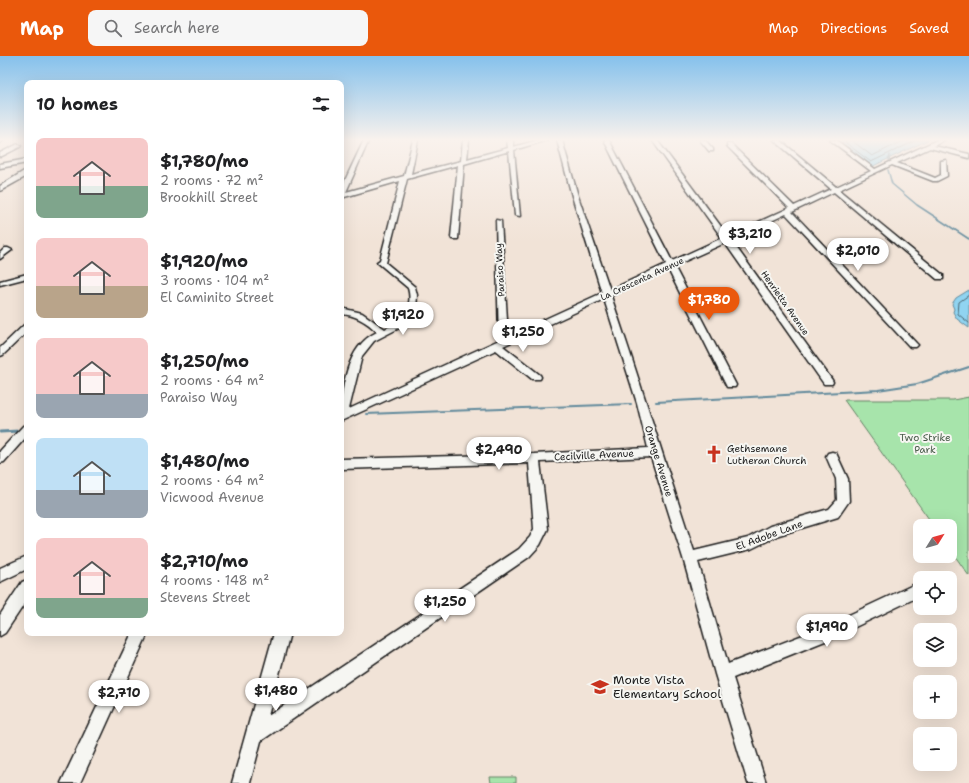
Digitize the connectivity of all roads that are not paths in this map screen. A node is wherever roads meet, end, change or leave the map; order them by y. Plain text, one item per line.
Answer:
1 (351, 174) edge
2 (406, 174) edge
3 (420, 174) edge
4 (462, 174) edge
5 (514, 174) edge
6 (569, 174) edge
7 (625, 174) edge
8 (679, 174) edge
9 (756, 174) edge
10 (817, 174) edge
11 (869, 174) edge
12 (920, 174) edge
13 (944, 174) edge
14 (24, 175) edge
15 (405, 178) junction
16 (0, 189) edge
17 (344, 189) edge
18 (836, 190) junction
19 (344, 194) edge
20 (791, 211) junction
21 (518, 215) dead end
22 (498, 221) dead end
23 (455, 237) dead end
24 (728, 240) junction
25 (8, 250) dead end
26 (0, 257) edge
27 (669, 267) junction
28 (24, 277) edge
29 (940, 277) dead end
30 (0, 283) edge
31 (607, 296) junction
32 (344, 311) edge
33 (24, 330) edge
34 (383, 332) junction
35 (500, 344) junction
36 (913, 345) dead end
37 (0, 353) edge
38 (536, 377) dead end
39 (828, 382) dead end
40 (731, 385) dead end
41 (344, 409) edge
42 (344, 416) edge
43 (24, 432) edge
44 (655, 452) junction
45 (832, 456) dead end
46 (534, 458) junction
47 (0, 460) edge
48 (344, 464) edge
49 (690, 558) junction
50 (24, 563) edge
51 (0, 575) edge
52 (24, 592) edge
53 (913, 592) edge
54 (0, 628) edge
55 (139, 636) edge
56 (281, 636) edge
57 (723, 674) junction
58 (255, 735) junction
59 (70, 783) edge
60 (241, 783) edge
61 (757, 783) edge

1 - 17 street
2 - 15 street
3 - 15 street
4 - 23 street
5 - 21 street
6 - 31 street, Orange Avenue
7 - 27 street
8 - 24 street, Henrietta Avenue
9 - 20 street
10 - 18 street
11 - 18 street, La Crescenta Avenue
12 - 13 street
14 - 16 main road
15 - 19 street
15 - 34 street
18 - 20 street, La Crescenta Avenue
18 - 29 street
20 - 24 street, La Crescenta Avenue
20 - 36 street
22 - 35 street, Paraiso Way
24 - 27 street, La Crescenta Avenue
24 - 39 street, Henrietta Avenue
25 - 26 street
27 - 31 street, La Crescenta Avenue
27 - 40 street
28 - 30 street
31 - 35 street, La Crescenta Avenue
31 - 44 street, Orange Avenue
32 - 34 street
33 - 37 street
34 - 41 street
35 - 38 street
35 - 42 street, La Crescenta Avenue
43 - 47 street
44 - 46 street, Cecilville Avenue
44 - 49 street, Orange Avenue
45 - 49 street, El Adobe Lane
46 - 48 street, Cecilville Avenue
46 - 58 street
49 - 57 street, Orange Avenue
50 - 51 street
52 - 54 street
53 - 57 street
55 - 59 street
56 - 58 street
57 - 61 street, Orange Avenue
58 - 60 street

